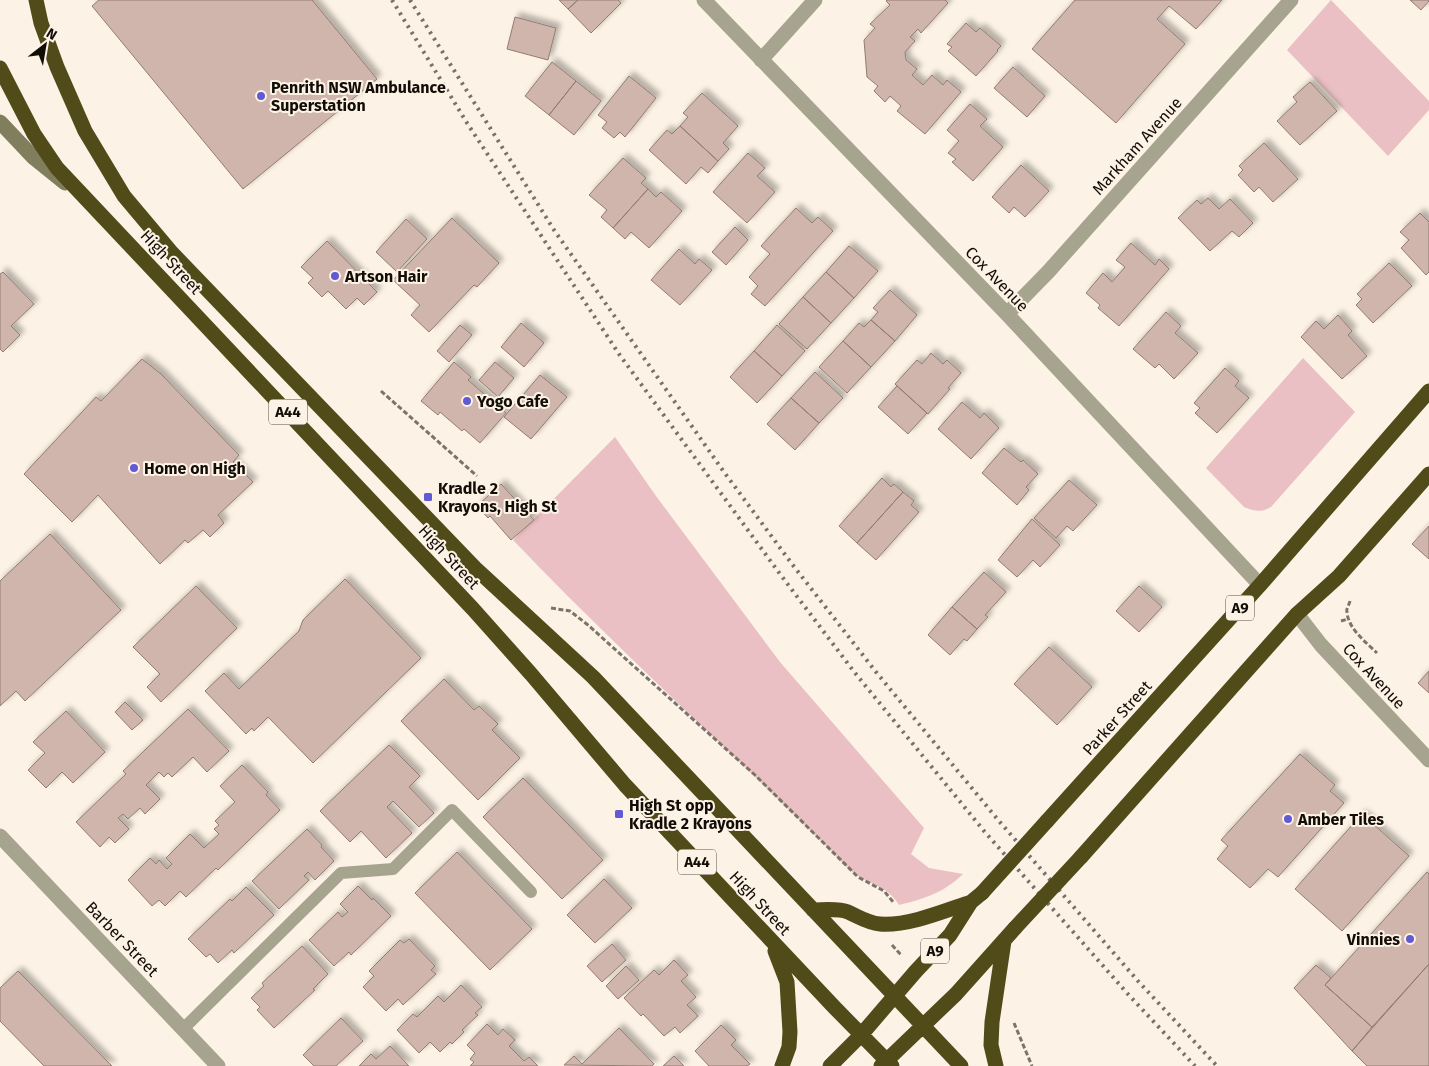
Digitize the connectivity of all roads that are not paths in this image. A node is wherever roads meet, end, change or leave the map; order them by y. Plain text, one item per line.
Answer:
1 (36, 0) edge
2 (704, 0) edge
3 (815, 0) edge
4 (1291, 0) edge
5 (761, 60) junction
6 (0, 68) edge
7 (0, 122) edge
8 (102, 215) junction
9 (1007, 314) junction
10 (1429, 391) edge
11 (1429, 474) edge
12 (1260, 585) junction
13 (1297, 614) junction
14 (1429, 760) edge
15 (0, 836) edge
16 (531, 892) dead end
17 (976, 898) junction
18 (813, 910) junction
19 (770, 939) junction
20 (1004, 941) junction
21 (895, 996) junction
22 (924, 1026) junction
23 (183, 1029) junction
24 (861, 1035) junction
25 (887, 1064) edge
26 (218, 1066) edge
27 (782, 1066) edge
28 (830, 1066) edge
29 (961, 1066) edge
30 (996, 1066) edge

1 - 18 highway, High Street / A44
2 - 5 street, Cox Avenue
3 - 5 street
4 - 9 street, Markham Avenue
5 - 9 street, Cox Avenue
6 - 8 highway, High Street / A44
7 - 8 street
8 - 19 highway, High Street / A44
9 - 12 street, Cox Avenue
10 - 12 highway, Parker Street / A9
11 - 13 highway
12 - 17 highway, Parker Street / A9, bridge
13 - 14 street, Cox Avenue
13 - 20 highway, bridge
15 - 23 street, Barber Street
16 - 23 lane
17 - 18 highway
17 - 21 highway, Parker Street / A9
18 - 21 highway, High Street / A44
19 - 24 highway, High Street / A44
19 - 27 highway
20 - 22 highway
20 - 30 highway
21 - 22 highway, A44
21 - 24 highway, Parker Street / A9
22 - 25 highway
22 - 29 highway, A44
23 - 26 street, Barber Street
24 - 25 highway, High Street / A44
24 - 28 highway, Parker Street / A9

